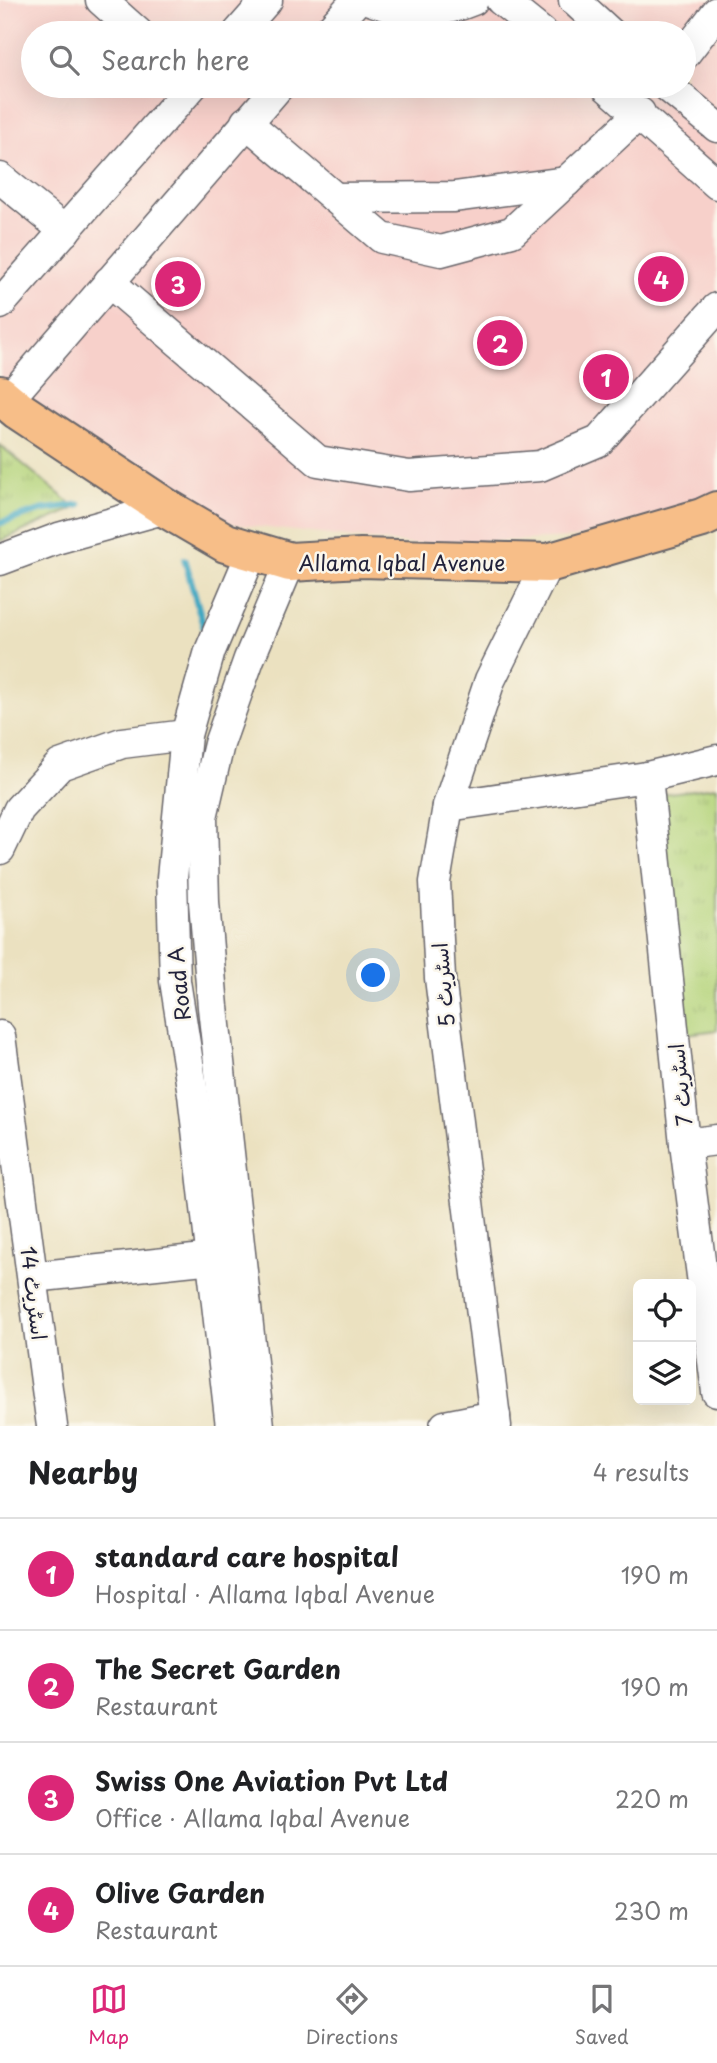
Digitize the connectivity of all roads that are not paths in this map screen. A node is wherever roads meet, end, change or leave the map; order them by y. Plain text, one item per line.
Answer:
1 (101, 0) edge
2 (267, 0) edge
3 (357, 0) edge
4 (370, 0) edge
5 (472, 0) edge
6 (501, 0) edge
7 (574, 0) edge
8 (717, 12) edge
9 (131, 20) edge
10 (249, 21) edge
11 (338, 21) edge
12 (527, 21) edge
13 (597, 21) edge
14 (696, 39) edge
15 (181, 98) edge
16 (268, 98) edge
17 (621, 98) edge
18 (682, 98) edge
19 (640, 113) junction
20 (246, 122) junction
21 (717, 127) edge
22 (0, 178) edge
23 (566, 182) junction
24 (717, 184) edge
25 (335, 198) junction
26 (65, 231) junction
27 (108, 282) junction
28 (0, 304) edge
29 (717, 308) edge
30 (3, 398) edge
31 (166, 508) junction
32 (712, 516) edge
33 (252, 552) junction
34 (0, 560) edge
35 (290, 562) junction
36 (548, 563) junction
37 (186, 735) junction
38 (717, 760) edge
39 (647, 778) junction
40 (449, 806) junction
41 (0, 849) edge
42 (0, 1036) edge
43 (717, 1140) edge
44 (685, 1144) junction
45 (213, 1258) junction
46 (33, 1277) junction
47 (716, 1379) edge
48 (496, 1421) edge
49 (52, 1426) edge
50 (232, 1426) edge
51 (259, 1426) edge
52 (445, 1426) edge

1 - 9 street
2 - 10 street
3 - 11 street
4 - 5 street
6 - 12 street
7 - 13 street
8 - 14 street
15 - 26 street
16 - 20 street
17 - 19 street
18 - 21 street
19 - 23 street
19 - 24 street
20 - 25 street
20 - 27 street
22 - 26 street
23 - 25 street
23 - 25 street
26 - 28 street
27 - 29 street
27 - 30 street
30 - 31 main road, Allama Iqbal Avenue
31 - 33 main road, Allama Iqbal Avenue
31 - 34 street
32 - 36 main road, Allama Iqbal Avenue
33 - 35 main road, Allama Iqbal Avenue
33 - 37 street, Road A
35 - 36 main road, Allama Iqbal Avenue
35 - 51 street, Road A
36 - 40 street, اسٹریٹ 5
37 - 41 street
37 - 45 street, Road A
38 - 39 street
39 - 40 street
39 - 44 street, اسٹریٹ 7
40 - 48 street, اسٹریٹ 5
42 - 46 street, اسٹریٹ 14
43 - 44 street
44 - 47 street, اسٹریٹ 7
45 - 46 street
45 - 50 street, Road A
46 - 49 street, اسٹریٹ 14
48 - 52 street

